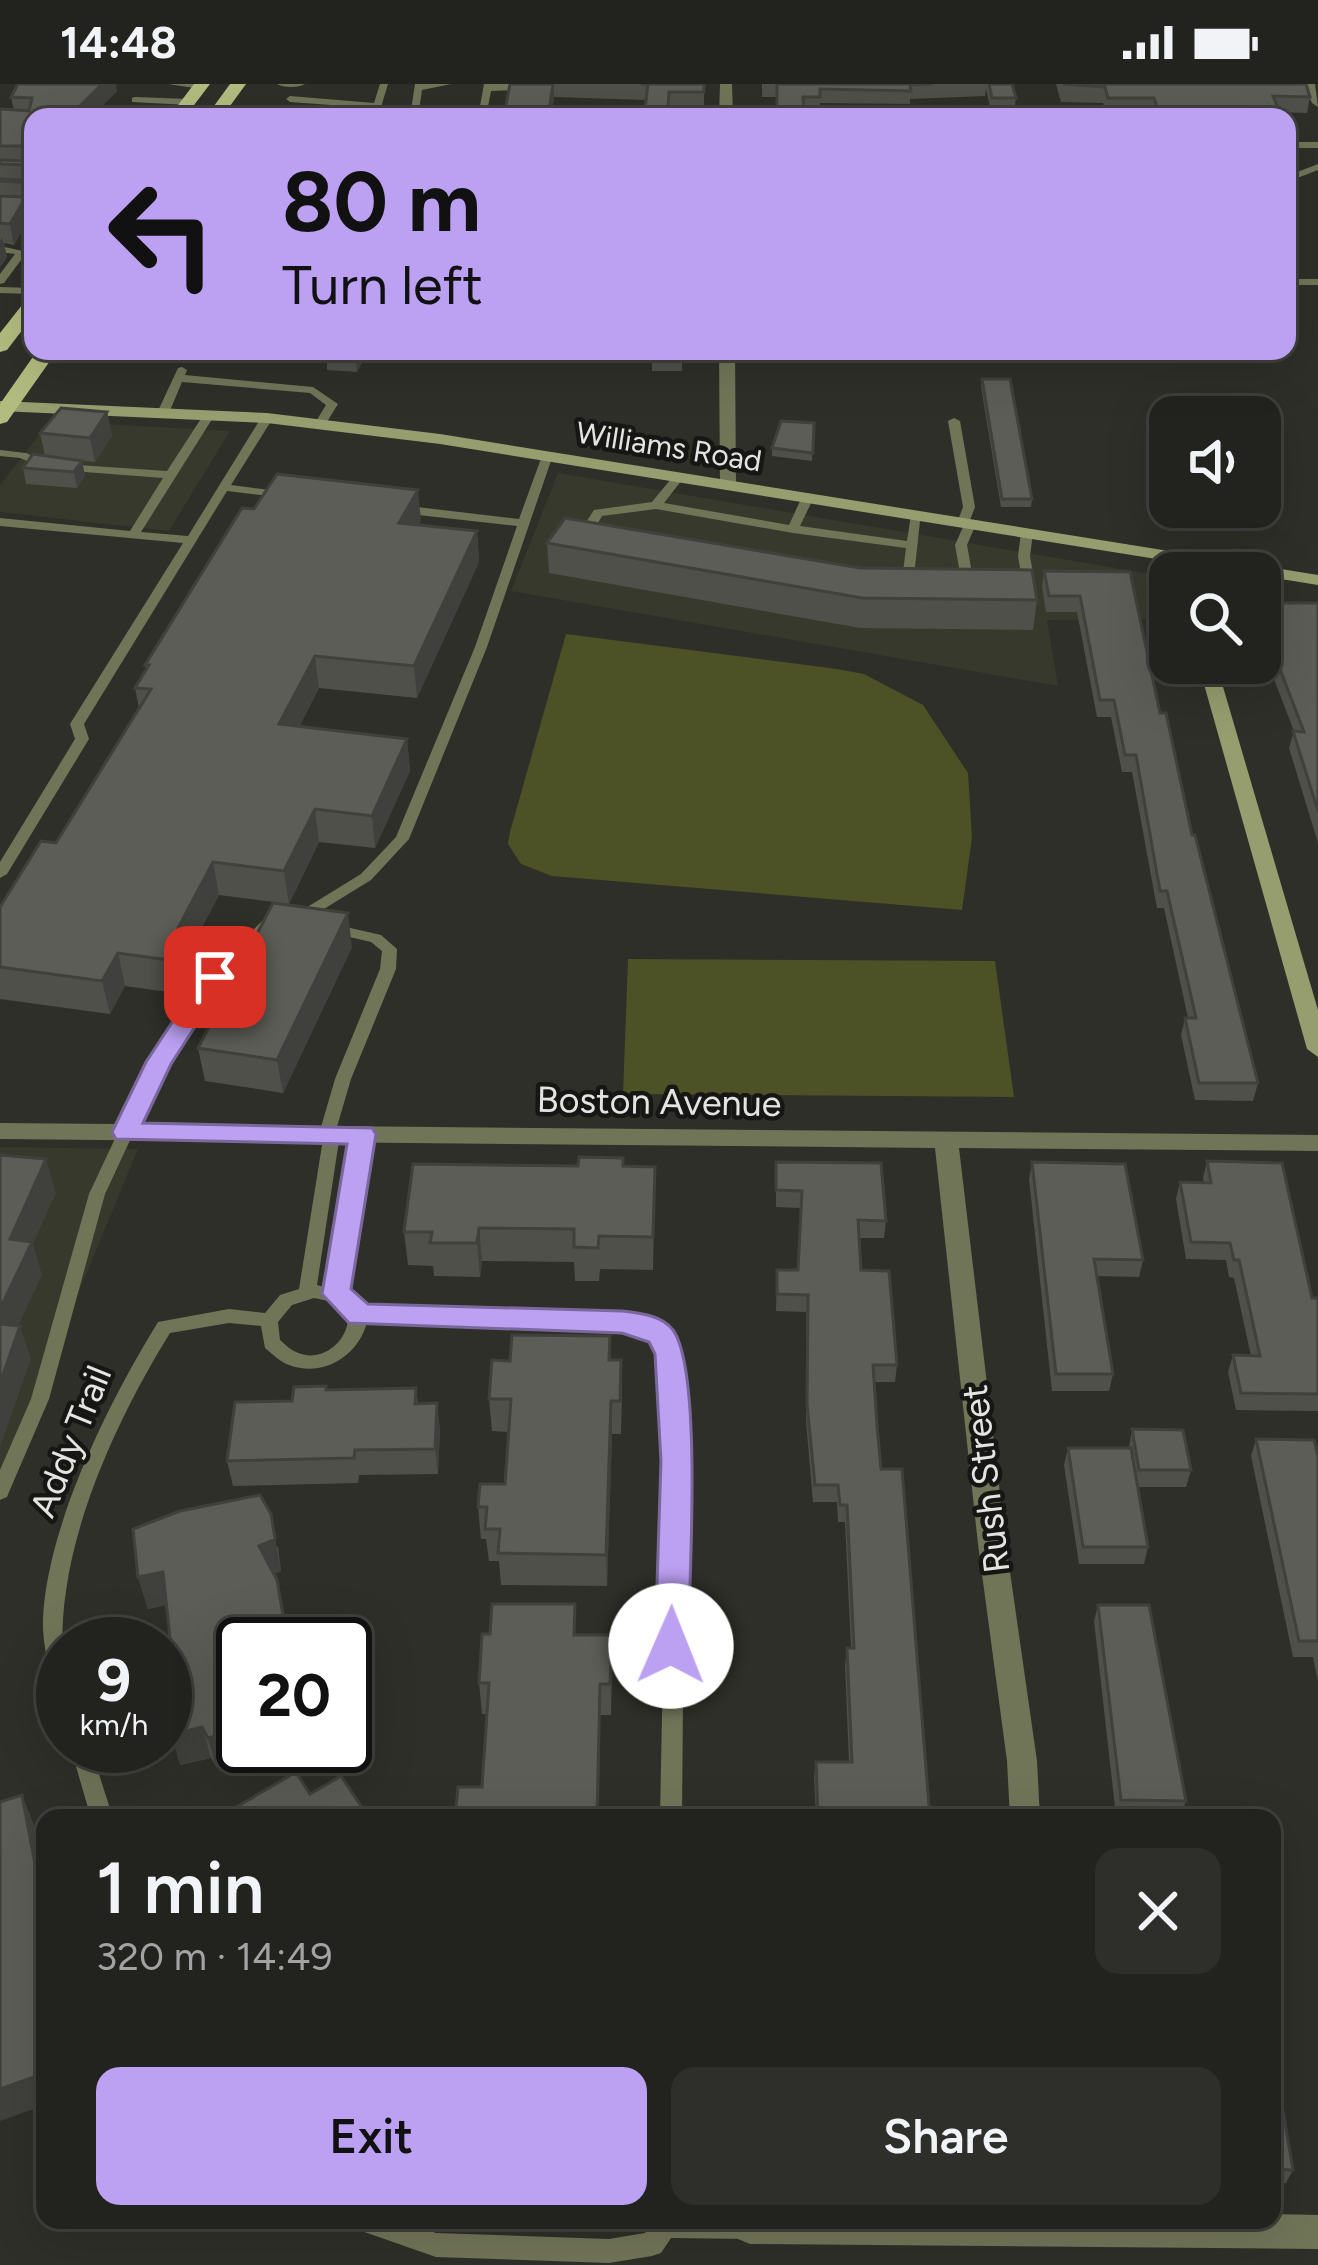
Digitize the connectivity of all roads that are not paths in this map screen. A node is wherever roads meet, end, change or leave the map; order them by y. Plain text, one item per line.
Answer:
1 (172, 84) edge
2 (281, 84) edge
3 (353, 84) edge
4 (447, 84) edge
5 (511, 84) edge
6 (1309, 84) edge
7 (202, 85) edge
8 (301, 85) edge
9 (419, 86) edge
10 (487, 86) edge
11 (135, 100) dead end
12 (342, 103) junction
13 (1318, 103) edge
14 (173, 108) edge
15 (363, 108) edge
16 (0, 249) edge
17 (5, 266) edge
18 (0, 286) edge
19 (9, 321) edge
20 (0, 346) edge
21 (40, 360) edge
22 (188, 360) edge
23 (727, 360) edge
24 (177, 378) junction
25 (3, 410) edge
26 (163, 413) junction
27 (208, 416) junction
28 (267, 418) junction
29 (954, 421) dead end
30 (321, 423) junction
31 (0, 453) edge
32 (547, 455) junction
33 (170, 475) junction
34 (679, 476) junction
35 (728, 484) junction
36 (223, 487) junction
37 (294, 496) edge
38 (808, 497) junction
39 (656, 505) junction
40 (388, 507) edge
41 (917, 515) junction
42 (0, 522) edge
43 (524, 523) junction
44 (966, 523) junction
45 (793, 529) junction
46 (608, 533) edge
47 (1027, 533) junction
48 (133, 535) junction
49 (190, 540) junction
50 (909, 545) junction
51 (1149, 559) edge
52 (867, 571) edge
53 (1281, 576) edge
54 (1318, 580) edge
55 (990, 591) edge
56 (1010, 591) edge
57 (1213, 684) edge
58 (0, 874) edge
59 (283, 918) junction
60 (1318, 1049) edge
61 (0, 1131) edge
62 (125, 1132) junction
63 (330, 1134) junction
64 (362, 1134) junction
65 (946, 1139) junction
66 (1318, 1143) edge
67 (307, 1292) junction
68 (336, 1294) junction
69 (359, 1315) junction
70 (269, 1320) junction
71 (0, 1492) edge
72 (53, 1617) edge
73 (88, 1773) edge
74 (99, 1809) edge
75 (671, 1809) edge
76 (1024, 1809) edge
77 (388, 2229) edge
78 (661, 2229) edge
79 (1195, 2229) edge
80 (1318, 2233) edge

1 - 7 lane
2 - 8 lane
3 - 12 lane
4 - 9 lane
5 - 10 lane
6 - 13 street
8 - 12 lane
11 - 14 lane
12 - 15 lane
16 - 17 lane
17 - 18 lane
19 - 20 main road
21 - 25 main road
22 - 24 lane
23 - 35 street
24 - 26 lane
24 - 30 lane
25 - 26 street, Williams Road
26 - 27 street, Williams Road
27 - 28 street, Williams Road
27 - 33 lane
28 - 30 street, Williams Road
28 - 36 lane
29 - 44 lane
30 - 32 street, Williams Road
31 - 33 lane
32 - 34 street, Williams Road
32 - 43 lane
33 - 48 lane
34 - 35 street, Williams Road
34 - 39 lane
35 - 38 street, Williams Road
36 - 37 lane
36 - 49 lane
38 - 41 street, Williams Road
38 - 45 lane
39 - 45 lane
39 - 46 lane
40 - 43 lane
41 - 44 street, Williams Road
41 - 50 lane
42 - 48 lane
43 - 59 lane
44 - 47 street, Williams Road
44 - 55 lane
45 - 50 lane
47 - 51 street, Williams Road
47 - 56 lane
48 - 49 lane
49 - 58 lane
50 - 52 lane
53 - 54 street, Williams Road
57 - 60 street
59 - 62 lane
59 - 63 lane
61 - 62 street, Boston Avenue
62 - 63 street, Boston Avenue
62 - 71 lane
63 - 64 street, Boston Avenue
63 - 67 lane
64 - 65 street, Boston Avenue
64 - 68 lane
65 - 66 street, Boston Avenue
65 - 76 street, Rush Street
67 - 68 lane
67 - 70 lane
68 - 69 lane
69 - 70 lane
69 - 75 lane
70 - 72 lane, Addy Trail
73 - 74 lane
77 - 78 lane
79 - 80 street

